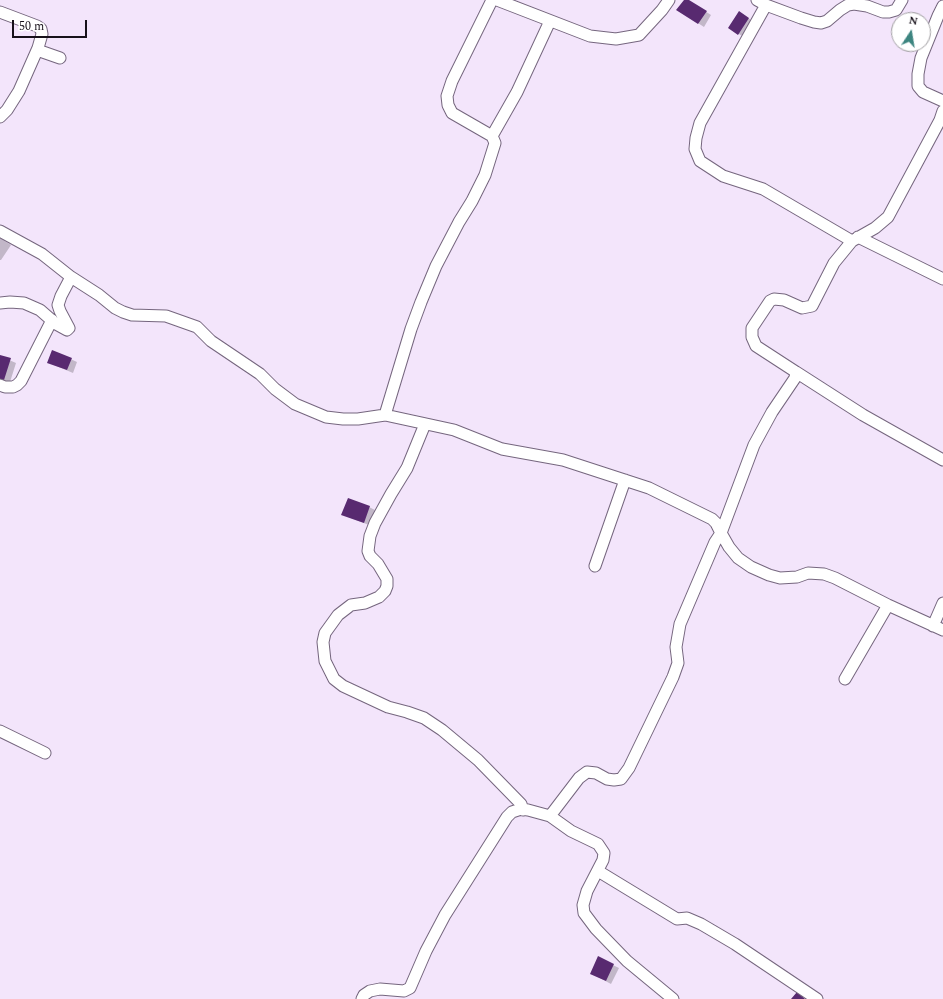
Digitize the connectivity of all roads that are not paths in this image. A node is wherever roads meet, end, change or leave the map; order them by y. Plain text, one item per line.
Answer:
1 (492, 0) edge
2 (497, 0) edge
3 (669, 0) edge
4 (902, 0) edge
5 (762, 2) edge
6 (943, 6) edge
7 (0, 12) edge
8 (550, 21) junction
9 (38, 48) junction
10 (60, 58) dead end
11 (943, 101) edge
12 (943, 111) edge
13 (0, 117) edge
14 (492, 136) junction
15 (0, 231) edge
16 (855, 239) junction
17 (71, 277) junction
18 (943, 279) edge
19 (0, 303) edge
20 (52, 320) junction
21 (796, 372) junction
22 (0, 385) edge
23 (384, 415) junction
24 (425, 424) junction
25 (943, 460) edge
26 (625, 480) junction
27 (721, 533) junction
28 (595, 566) dead end
29 (943, 603) edge
30 (888, 605) junction
31 (938, 628) edge
32 (845, 679) dead end
33 (0, 731) edge
34 (45, 753) dead end
35 (523, 810) junction
36 (550, 816) junction
37 (598, 871) junction
38 (362, 999) edge
39 (673, 999) edge
40 (817, 999) edge

1 - 14 street
2 - 8 street
3 - 8 street
4 - 5 street
5 - 16 street
6 - 11 street
7 - 9 street
8 - 14 street
9 - 10 street
9 - 13 street
12 - 16 street
14 - 23 street
15 - 17 street
16 - 18 street
16 - 21 street
17 - 20 street
17 - 23 street
19 - 20 street
20 - 22 street
21 - 25 street
21 - 27 street
23 - 24 street
24 - 26 street
24 - 35 street
26 - 27 street
26 - 28 street
27 - 30 street
27 - 36 street
29 - 31 street
30 - 31 street
30 - 32 street
33 - 34 street
35 - 36 street
35 - 38 street
36 - 37 street
37 - 39 street
37 - 40 street

